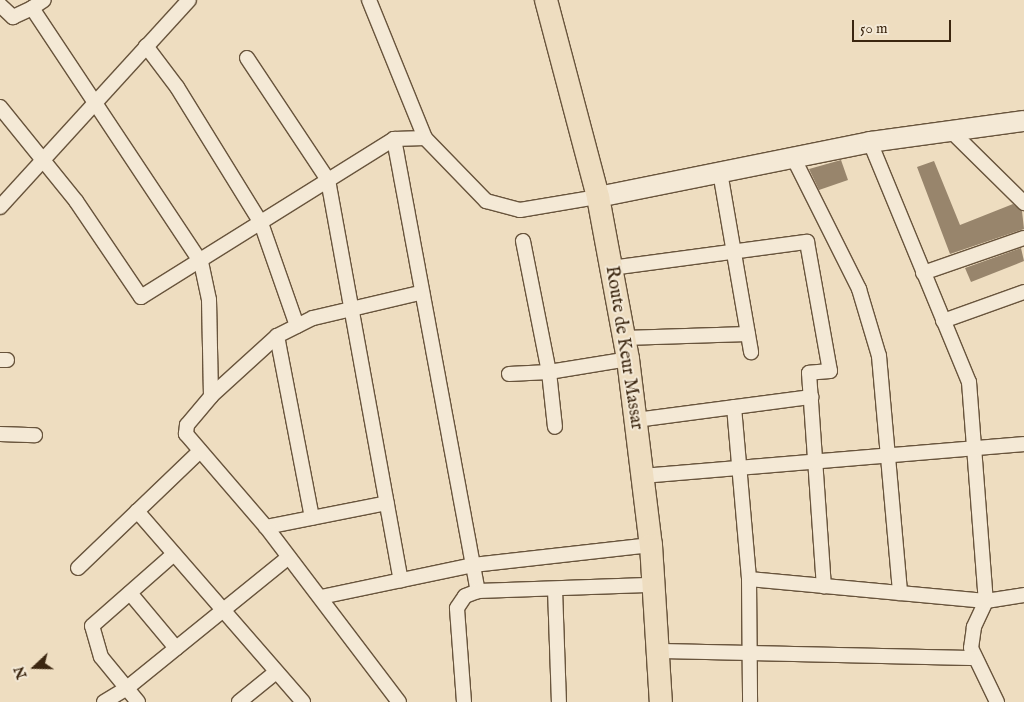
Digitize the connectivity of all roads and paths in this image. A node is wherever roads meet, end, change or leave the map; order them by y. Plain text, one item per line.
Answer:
1 (44, 0) edge
2 (189, 0) edge
3 (546, 0) edge
4 (369, 1) edge
5 (0, 5) edge
6 (32, 8) junction
7 (146, 46) junction
8 (247, 58) dead end
9 (95, 104) junction
10 (0, 107) edge
11 (1024, 121) edge
12 (951, 131) junction
13 (426, 138) junction
14 (394, 139) junction
15 (870, 142) junction
16 (793, 158) junction
17 (42, 159) junction
18 (720, 172) junction
19 (328, 180) junction
20 (598, 197) junction
21 (1024, 203) edge
22 (0, 208) edge
23 (261, 223) junction
24 (1024, 238) edge
25 (523, 241) dead end
26 (734, 252) junction
27 (201, 262) junction
28 (611, 268) junction
29 (924, 273) junction
30 (1024, 292) edge
31 (420, 293) junction
32 (350, 307) junction
33 (943, 321) junction
34 (297, 326) junction
35 (748, 334) junction
36 (277, 336) junction
37 (626, 349) junction
38 (751, 352) dead end
39 (549, 372) junction
40 (509, 374) dead end
41 (211, 396) junction
42 (811, 397) junction
43 (734, 407) junction
44 (636, 420) junction
45 (556, 427) dead end
46 (0, 434) edge
47 (35, 435) dead end
48 (1024, 444) edge
49 (974, 448) junction
50 (200, 451) junction
51 (888, 456) junction
52 (815, 462) junction
53 (740, 468) junction
54 (643, 476) junction
55 (387, 503) junction
56 (137, 511) junction
57 (312, 518) junction
58 (266, 527) junction
59 (651, 545) junction
60 (174, 554) junction
61 (289, 556) junction
62 (473, 565) junction
63 (78, 568) dead end
64 (749, 579) junction
65 (401, 580) junction
66 (654, 585) junction
67 (824, 586) junction
68 (555, 589) junction
69 (478, 591) junction
70 (130, 593) junction
71 (900, 593) junction
72 (1024, 595) edge
73 (321, 597) junction
74 (986, 602) junction
75 (223, 610) junction
76 (176, 648) junction
77 (658, 651) junction
78 (750, 652) junction
79 (974, 658) junction
80 (276, 672) junction
81 (127, 688) junction
82 (104, 702) edge
83 (138, 702) edge
84 (238, 702) edge
85 (303, 702) edge
86 (399, 702) edge
87 (464, 702) edge
88 (560, 702) edge
89 (661, 702) edge
90 (750, 702) edge
91 (998, 702) edge

1 - 6 street
2 - 7 street
3 - 20 main road, Route de Keur Massar
4 - 13 street
5 - 6 street
6 - 9 street
7 - 9 street
7 - 23 street
8 - 19 street
9 - 17 street
9 - 27 street
10 - 17 street
11 - 12 street
12 - 15 street
12 - 21 street
13 - 14 street
13 - 20 street
14 - 19 street
14 - 31 street
15 - 16 street
15 - 29 street
16 - 18 street
16 - 51 street
17 - 22 street
17 - 27 street
18 - 20 street
18 - 26 street
19 - 23 street
19 - 32 street
20 - 28 main road, Route de Keur Massar
23 - 27 street
23 - 34 street
24 - 29 street
25 - 39 street
26 - 28 street
26 - 35 street
26 - 42 street
27 - 41 street
28 - 37 main road, Route de Keur Massar
29 - 33 street
30 - 33 street
31 - 32 street
31 - 62 street
32 - 34 street
32 - 55 street
33 - 49 street
34 - 36 street
35 - 37 street
35 - 38 street
36 - 41 street
36 - 57 street
37 - 39 street
37 - 44 main road, Route de Keur Massar
39 - 40 street
39 - 45 street
41 - 50 street
42 - 43 street
42 - 52 street
43 - 44 street
43 - 53 street
44 - 54 main road, Route de Keur Massar
46 - 47 street
48 - 49 street
49 - 51 street
49 - 74 street
50 - 56 street
50 - 58 street
51 - 52 street
51 - 71 street
52 - 53 street
52 - 67 street
53 - 54 street
53 - 64 street
54 - 59 main road, Route de Keur Massar
55 - 57 street
55 - 65 street
56 - 60 street
56 - 63 street
57 - 58 street
58 - 61 street
59 - 62 street
59 - 66 main road, Route de Keur Massar
60 - 70 street
60 - 75 street
61 - 73 street
61 - 75 street
62 - 65 street
62 - 69 street
64 - 67 street
64 - 78 street
65 - 73 street
66 - 68 street
66 - 77 main road, Route de Keur Massar
67 - 71 street
68 - 69 street
68 - 88 street
69 - 87 street
70 - 76 street
70 - 81 street
71 - 74 street
72 - 74 street
73 - 86 street
74 - 79 street
75 - 76 street
75 - 80 street
76 - 81 street
77 - 78 street
77 - 89 main road, Route de Keur Massar
78 - 79 street
78 - 90 street
79 - 91 street
80 - 84 street
80 - 85 street
81 - 82 street
81 - 83 street

